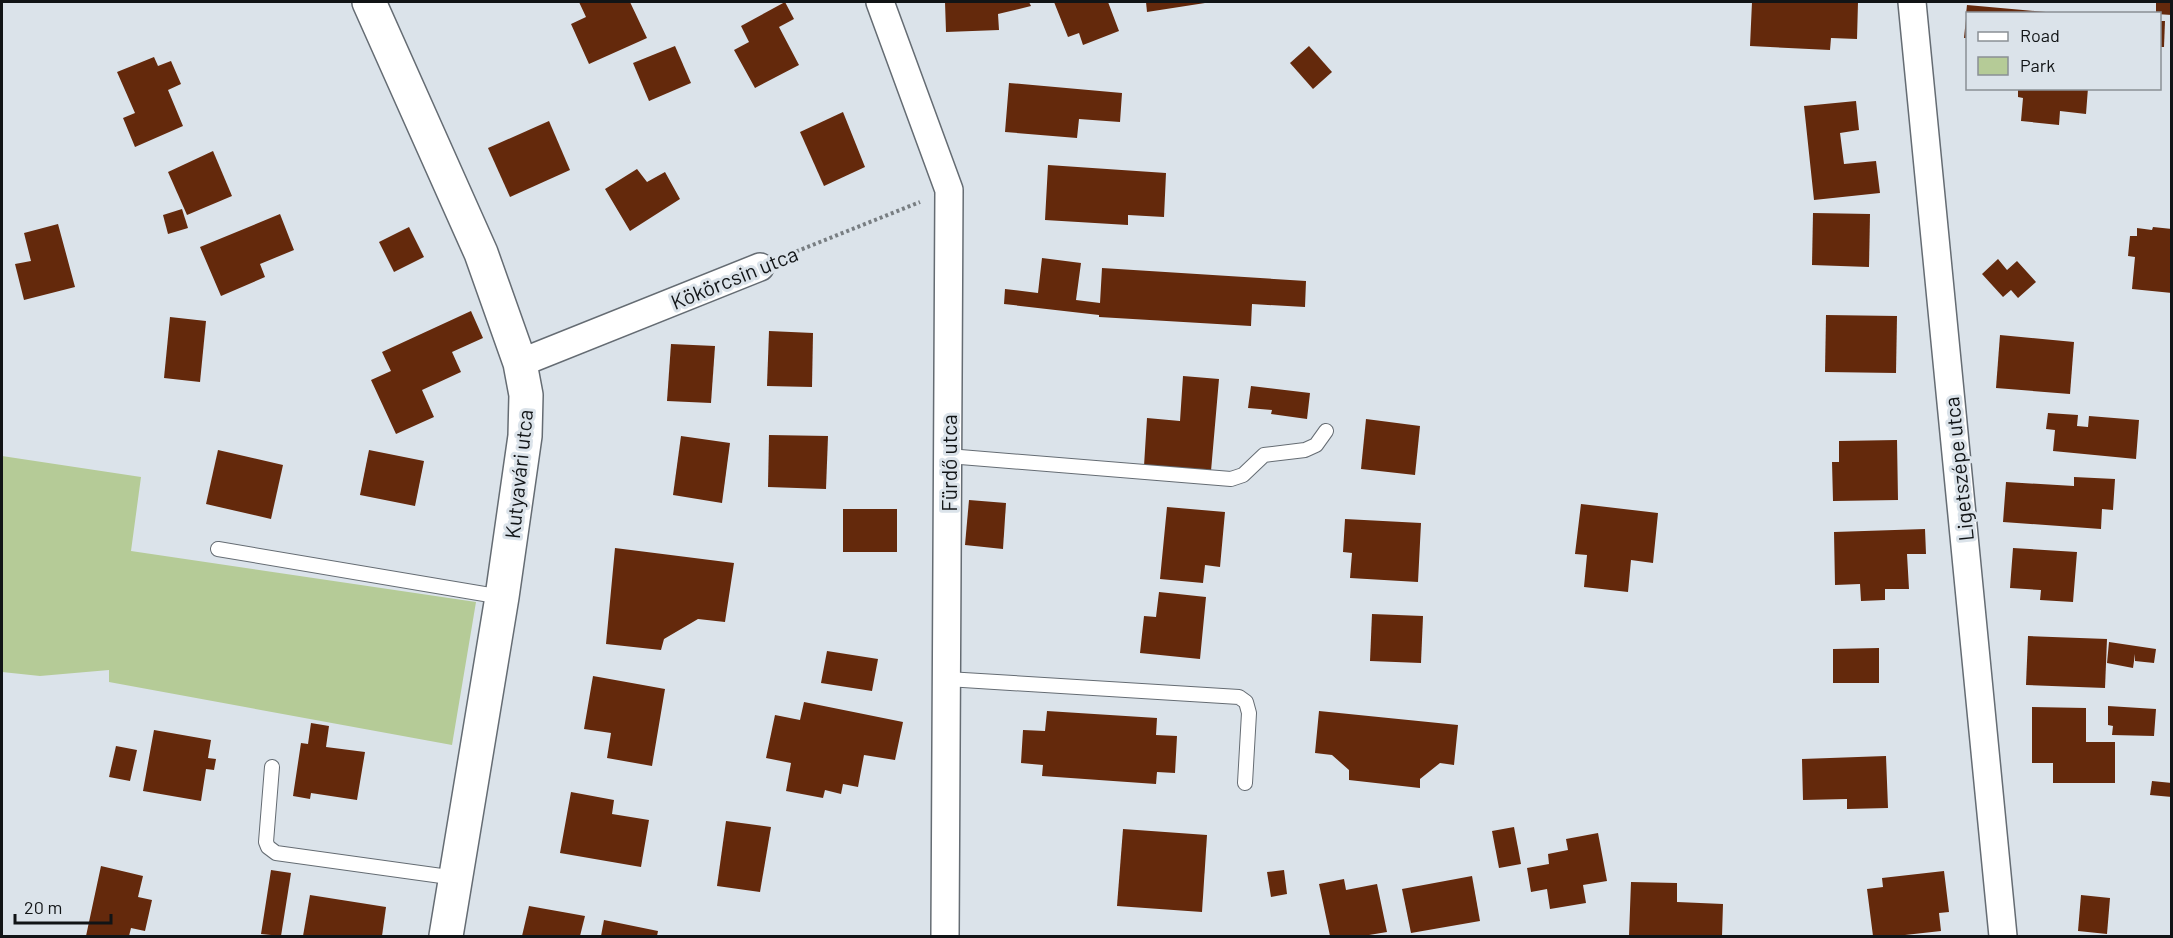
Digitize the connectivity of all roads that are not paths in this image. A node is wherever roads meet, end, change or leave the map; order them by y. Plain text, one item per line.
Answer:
1 (369, 2) edge
2 (879, 2) edge
3 (1912, 2) edge
4 (760, 267) road end
5 (519, 363) junction
6 (1326, 431) dead end
7 (948, 456) junction
8 (218, 549) dead end
9 (502, 597) junction
10 (947, 679) junction
11 (272, 767) dead end
12 (1245, 783) dead end
13 (456, 878) junction
14 (446, 936) edge
15 (945, 936) edge
16 (2003, 936) edge

1 - 5 street, Kutyavári utca
2 - 7 street, Fürdő utca
3 - 16 street, Ligetszépe utca
4 - 5 street, Kökörcsin utca
5 - 9 street, Kutyavári utca
6 - 7 lane
7 - 10 street, Fürdő utca
8 - 9 lane
9 - 13 street, Kutyavári utca
10 - 12 lane
10 - 15 street, Fürdő utca
11 - 13 lane
13 - 14 street, Kutyavári utca

